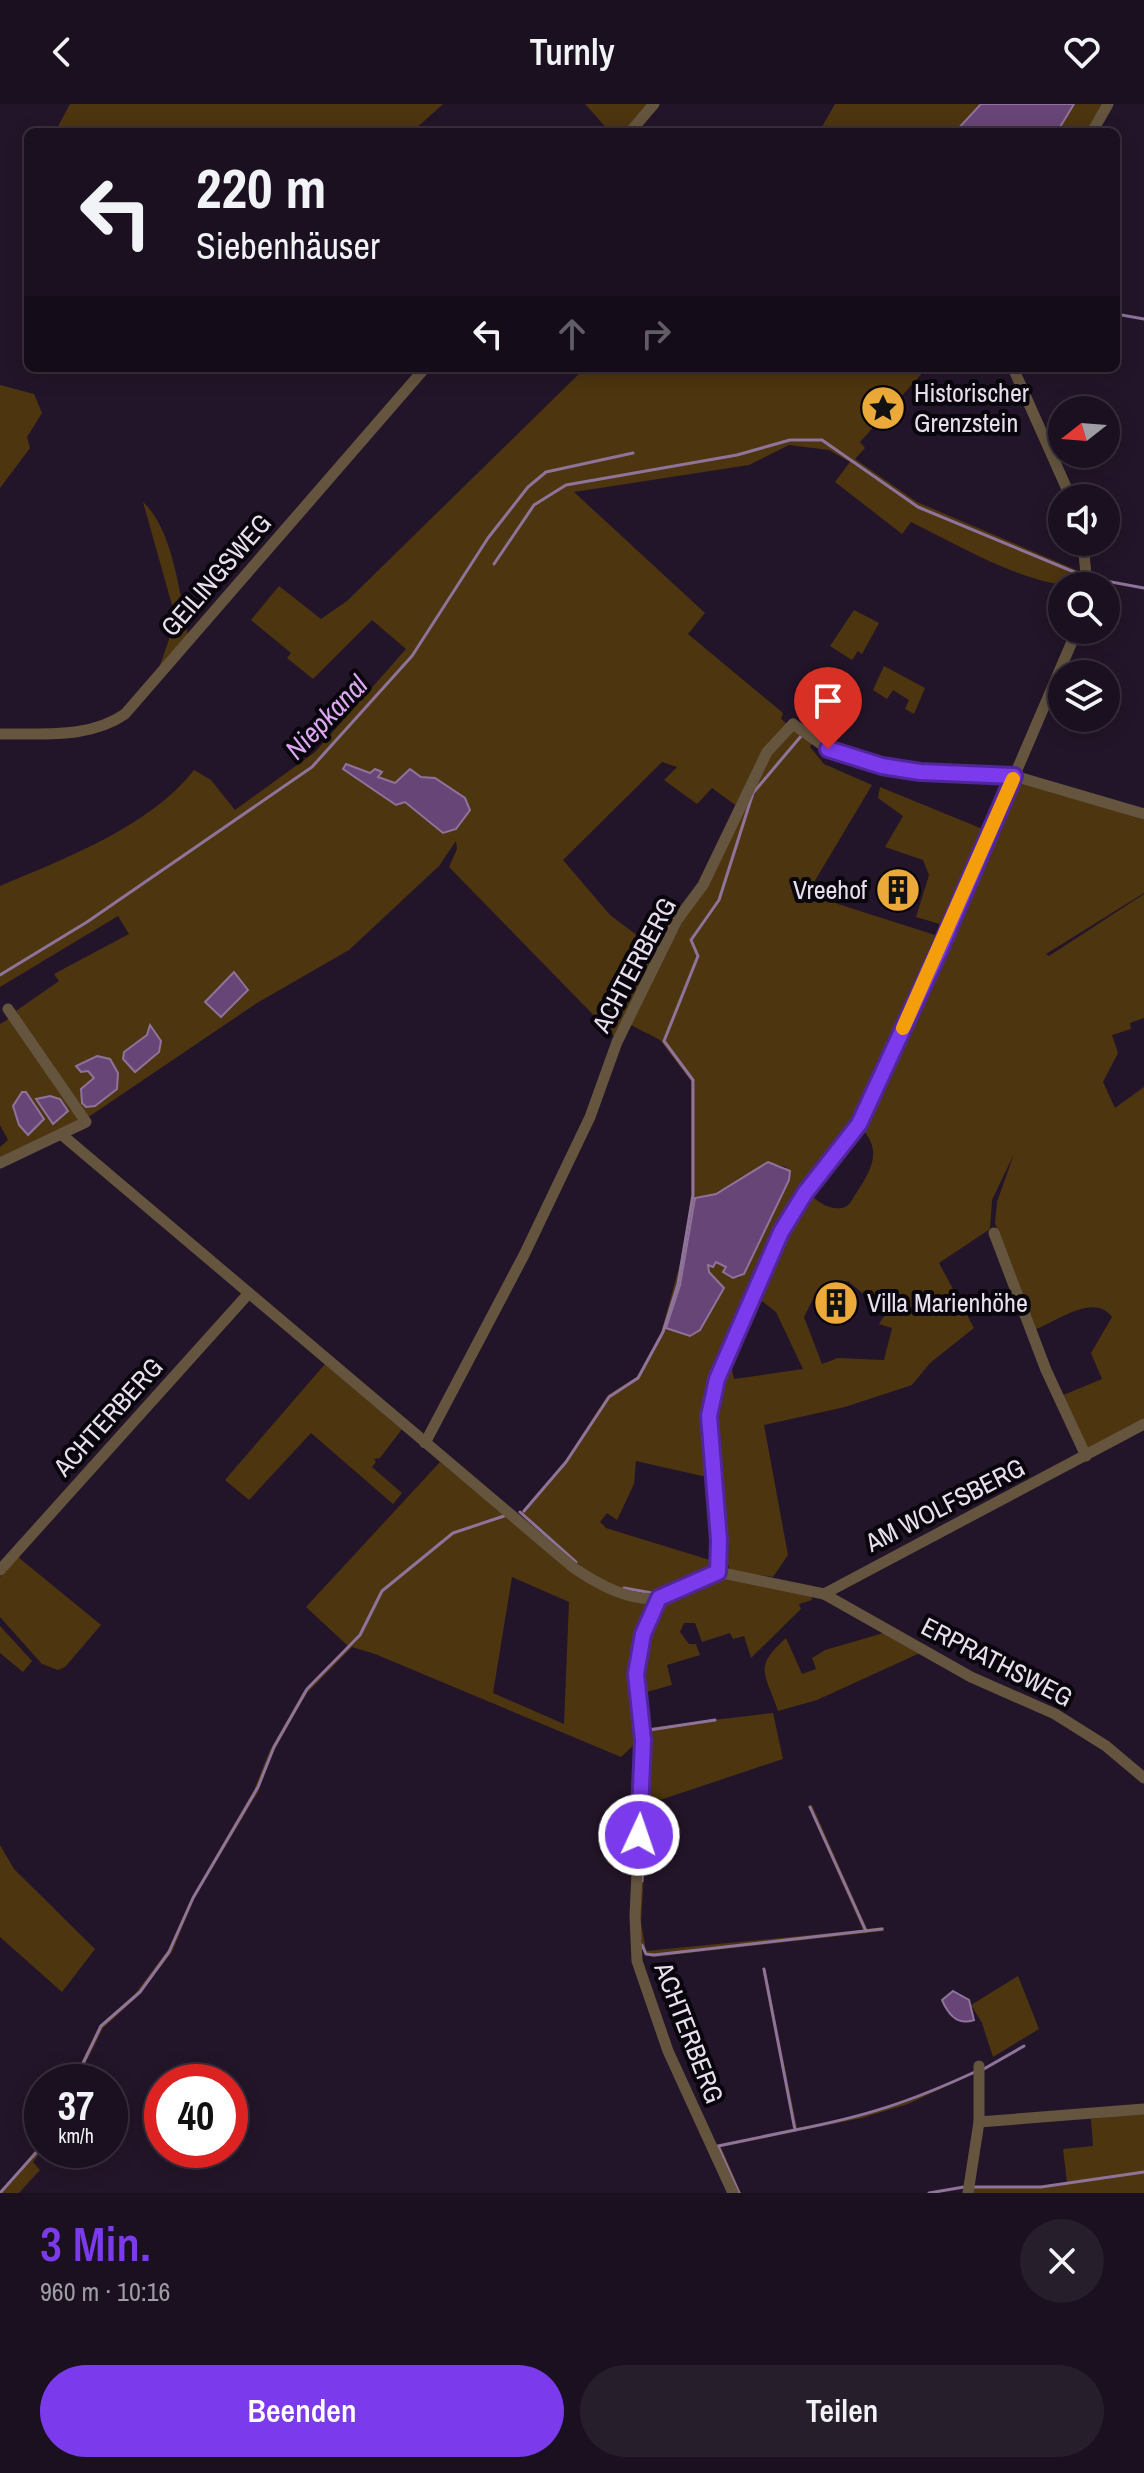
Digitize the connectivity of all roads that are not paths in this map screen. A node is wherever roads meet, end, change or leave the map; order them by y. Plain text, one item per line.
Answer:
1 (654, 104) edge
2 (1108, 104) edge
3 (633, 128) edge
4 (1094, 128) edge
5 (422, 372) edge
6 (1015, 372) edge
7 (1065, 484) edge
8 (1071, 644) edge
9 (0, 734) edge
10 (1014, 776) junction
11 (1144, 814) edge
12 (8, 1009) dead end
13 (61, 1134) junction
14 (0, 1163) edge
15 (994, 1233) dead end
16 (249, 1293) junction
17 (1144, 1424) edge
18 (425, 1443) junction
19 (1086, 1456) junction
20 (0, 1570) edge
21 (718, 1572) junction
22 (824, 1594) junction
23 (659, 1598) junction
24 (1144, 1778) edge
25 (979, 2066) dead end
26 (1144, 2109) edge
27 (979, 2122) junction
28 (733, 2193) edge
29 (968, 2193) edge

1 - 3 street
2 - 4 street
5 - 9 street, GEILINGSWEG
6 - 7 street
8 - 10 street
10 - 11 street
10 - 18 street, ACHTERBERG
10 - 21 street
12 - 13 street
13 - 14 street
13 - 16 street
15 - 19 street
16 - 18 street
16 - 20 street, ACHTERBERG
17 - 19 street, AM WOLFSBERG
18 - 23 street
19 - 22 street, AM WOLFSBERG
21 - 22 street, ERPRATHSWEG
21 - 23 street
22 - 24 street, ERPRATHSWEG
23 - 28 street, ACHTERBERG
25 - 27 street
26 - 27 street
27 - 29 street

